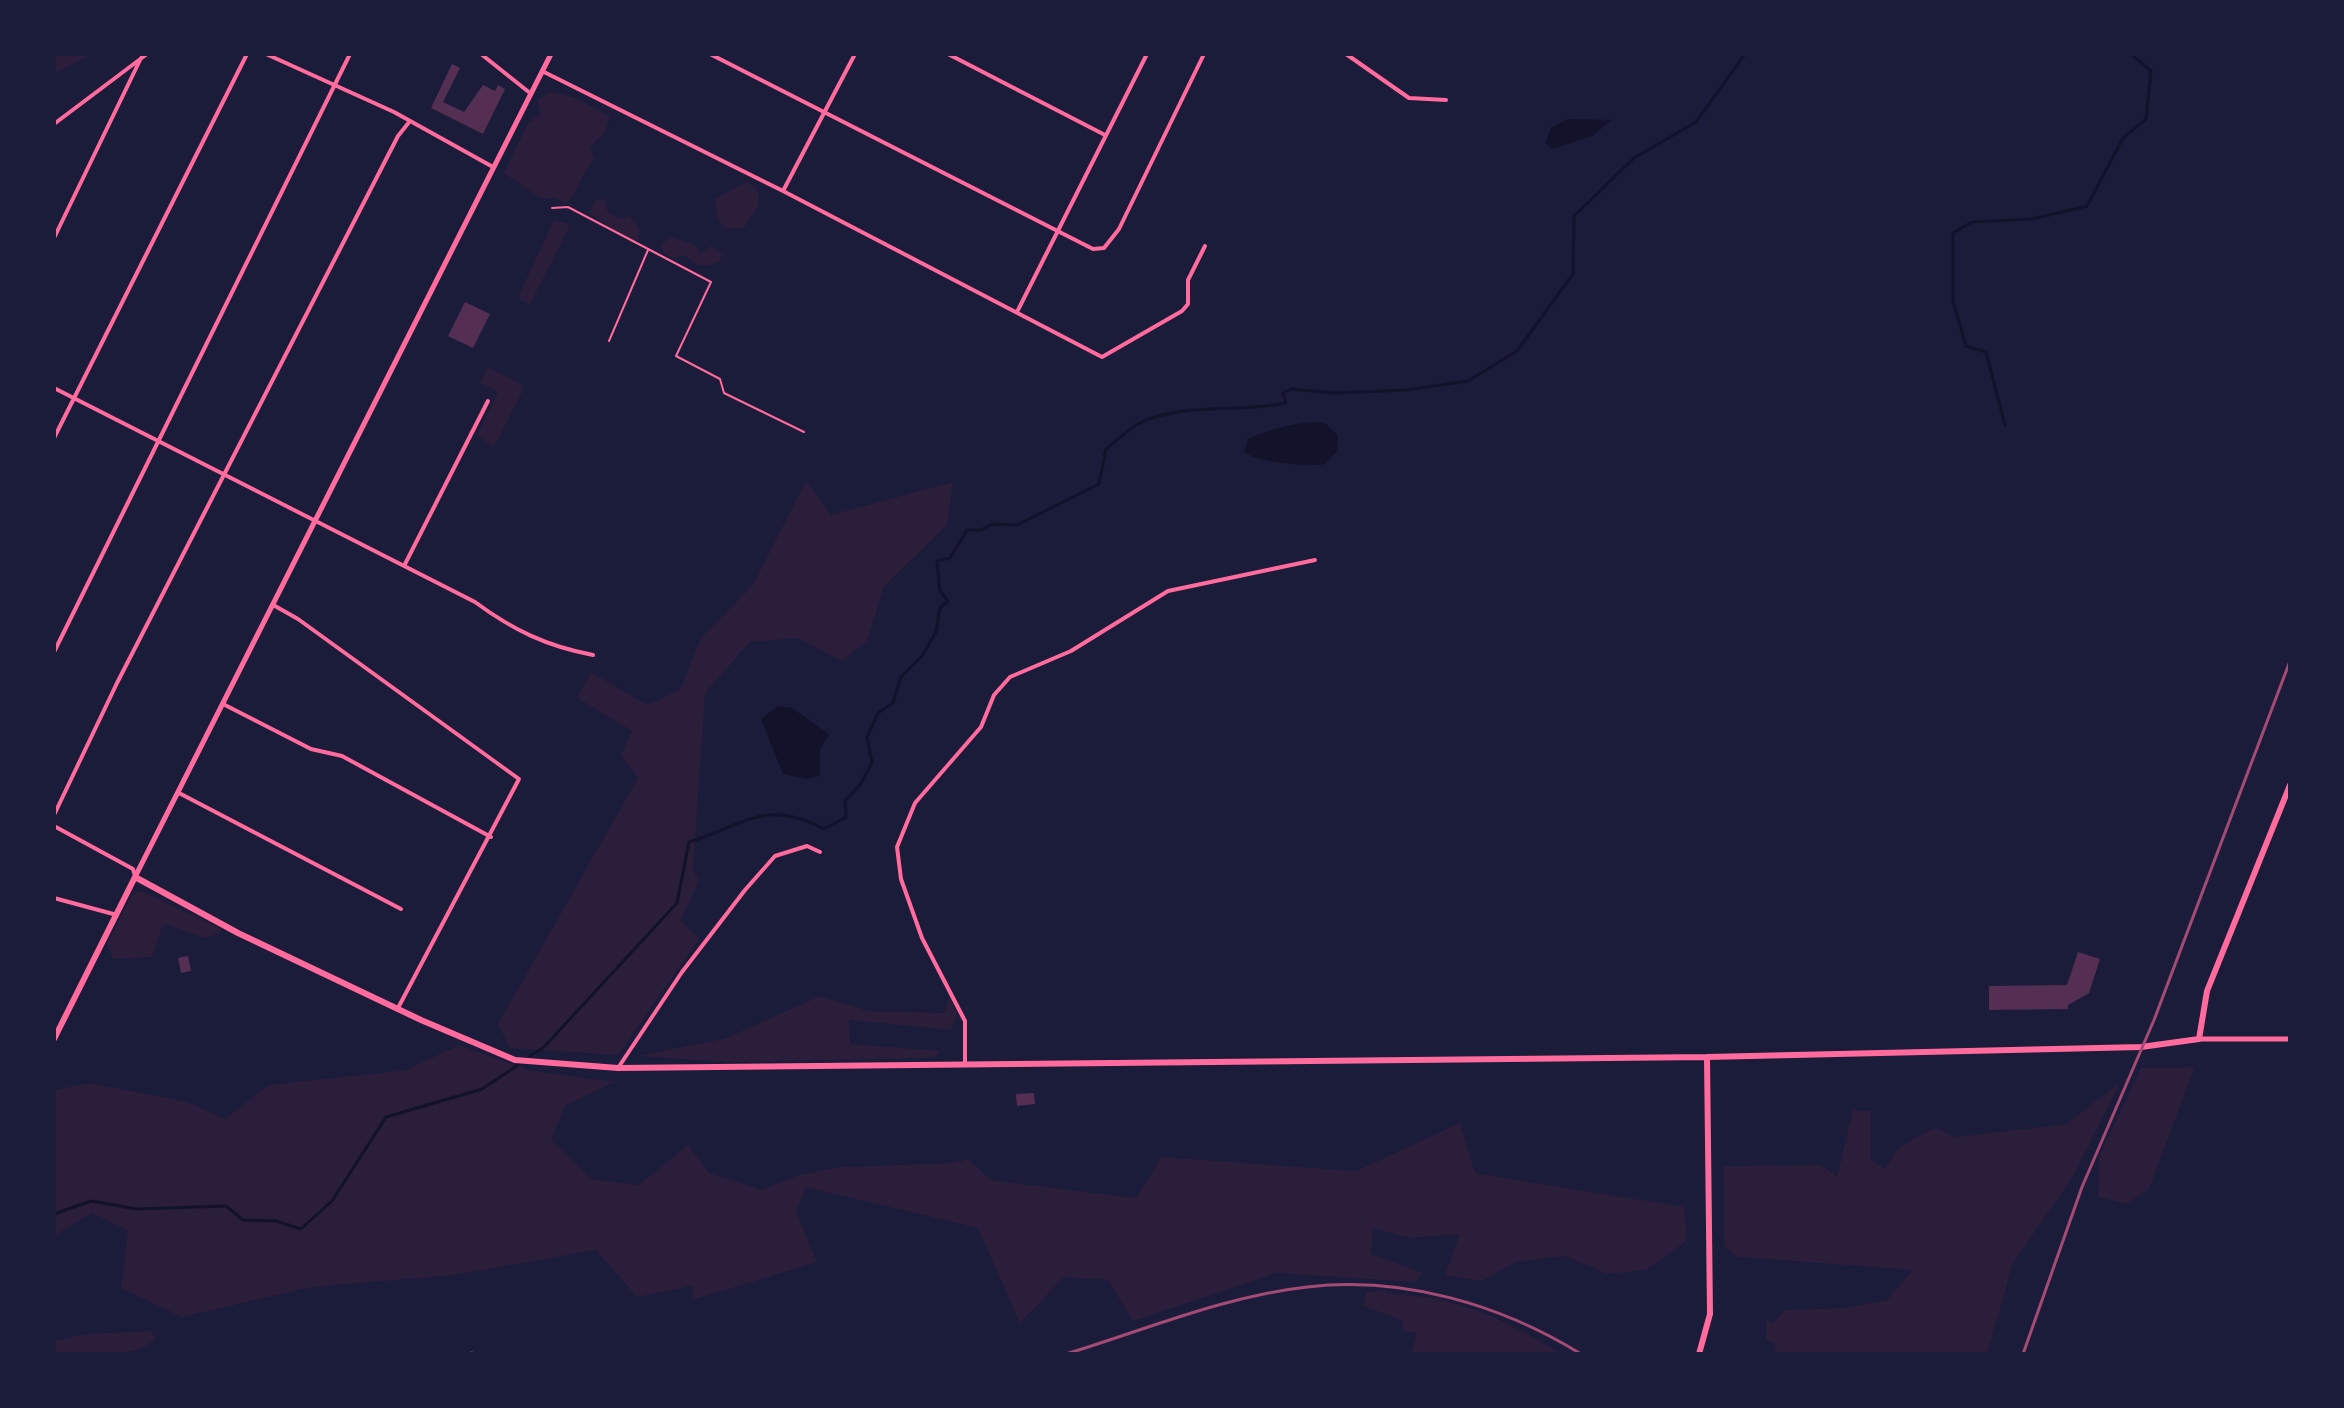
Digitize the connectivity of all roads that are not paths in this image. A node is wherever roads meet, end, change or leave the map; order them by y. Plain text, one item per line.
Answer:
1 (147, 54) edge
2 (247, 54) edge
3 (266, 54) edge
4 (350, 54) edge
5 (481, 54) edge
6 (551, 54) edge
7 (710, 54) edge
8 (855, 54) edge
9 (948, 54) edge
10 (1147, 54) edge
11 (1204, 54) edge
12 (1346, 54) edge
13 (141, 58) junction
14 (542, 71) junction
15 (335, 86) junction
16 (530, 93) junction
17 (1446, 100) dead end
18 (824, 111) junction
19 (410, 121) junction
20 (54, 124) edge
21 (1105, 135) junction
22 (493, 167) junction
23 (783, 191) junction
24 (552, 208) dead end
25 (1060, 231) junction
26 (54, 238) edge
27 (1205, 246) dead end
28 (648, 249) junction
29 (1017, 312) junction
30 (609, 341) dead end
31 (54, 388) edge
32 (74, 399) junction
33 (488, 401) dead end
34 (804, 432) dead end
35 (54, 438) edge
36 (158, 440) junction
37 (226, 474) junction
38 (316, 522) junction
39 (1315, 560) dead end
40 (404, 566) junction
41 (275, 606) junction
42 (54, 652) edge
43 (593, 655) dead end
44 (223, 704) junction
45 (2290, 785) edge
46 (179, 793) junction
47 (54, 815) edge
48 (54, 826) edge
49 (491, 837) junction
50 (820, 852) dead end
51 (135, 877) junction
52 (54, 898) edge
53 (401, 909) dead end
54 (117, 915) junction
55 (398, 1008) junction
56 (54, 1039) edge
57 (2199, 1039) junction
58 (2290, 1039) edge
59 (1707, 1057) junction
60 (965, 1064) junction
61 (618, 1068) junction
62 (1699, 1354) edge

1 - 13 street
2 - 32 street
3 - 15 street
4 - 15 street
5 - 16 street
6 - 14 street
7 - 18 street
8 - 18 street
9 - 21 street
10 - 21 street
11 - 25 street
12 - 17 street
13 - 20 street
13 - 26 street
14 - 16 street
14 - 23 street
15 - 19 street
15 - 36 street
16 - 22 street
18 - 23 street
18 - 25 street
19 - 22 street
19 - 37 street
21 - 25 street
22 - 38 street
23 - 29 street
24 - 28 lane
25 - 29 street
27 - 29 street
28 - 30 lane
28 - 34 lane
31 - 32 street
32 - 35 street
32 - 36 street
33 - 40 street
36 - 37 street
36 - 42 street
37 - 38 street
37 - 47 street
38 - 40 street
38 - 41 street
39 - 60 street
40 - 43 street
41 - 44 street
41 - 49 street
44 - 46 street
44 - 49 street
45 - 57 main road
46 - 51 street
46 - 53 street
48 - 51 street
49 - 55 street
50 - 61 street
51 - 54 main road
51 - 55 main road
52 - 54 street
54 - 56 main road
55 - 61 main road
57 - 58 street
57 - 59 main road
59 - 60 main road
59 - 62 main road
60 - 61 main road

